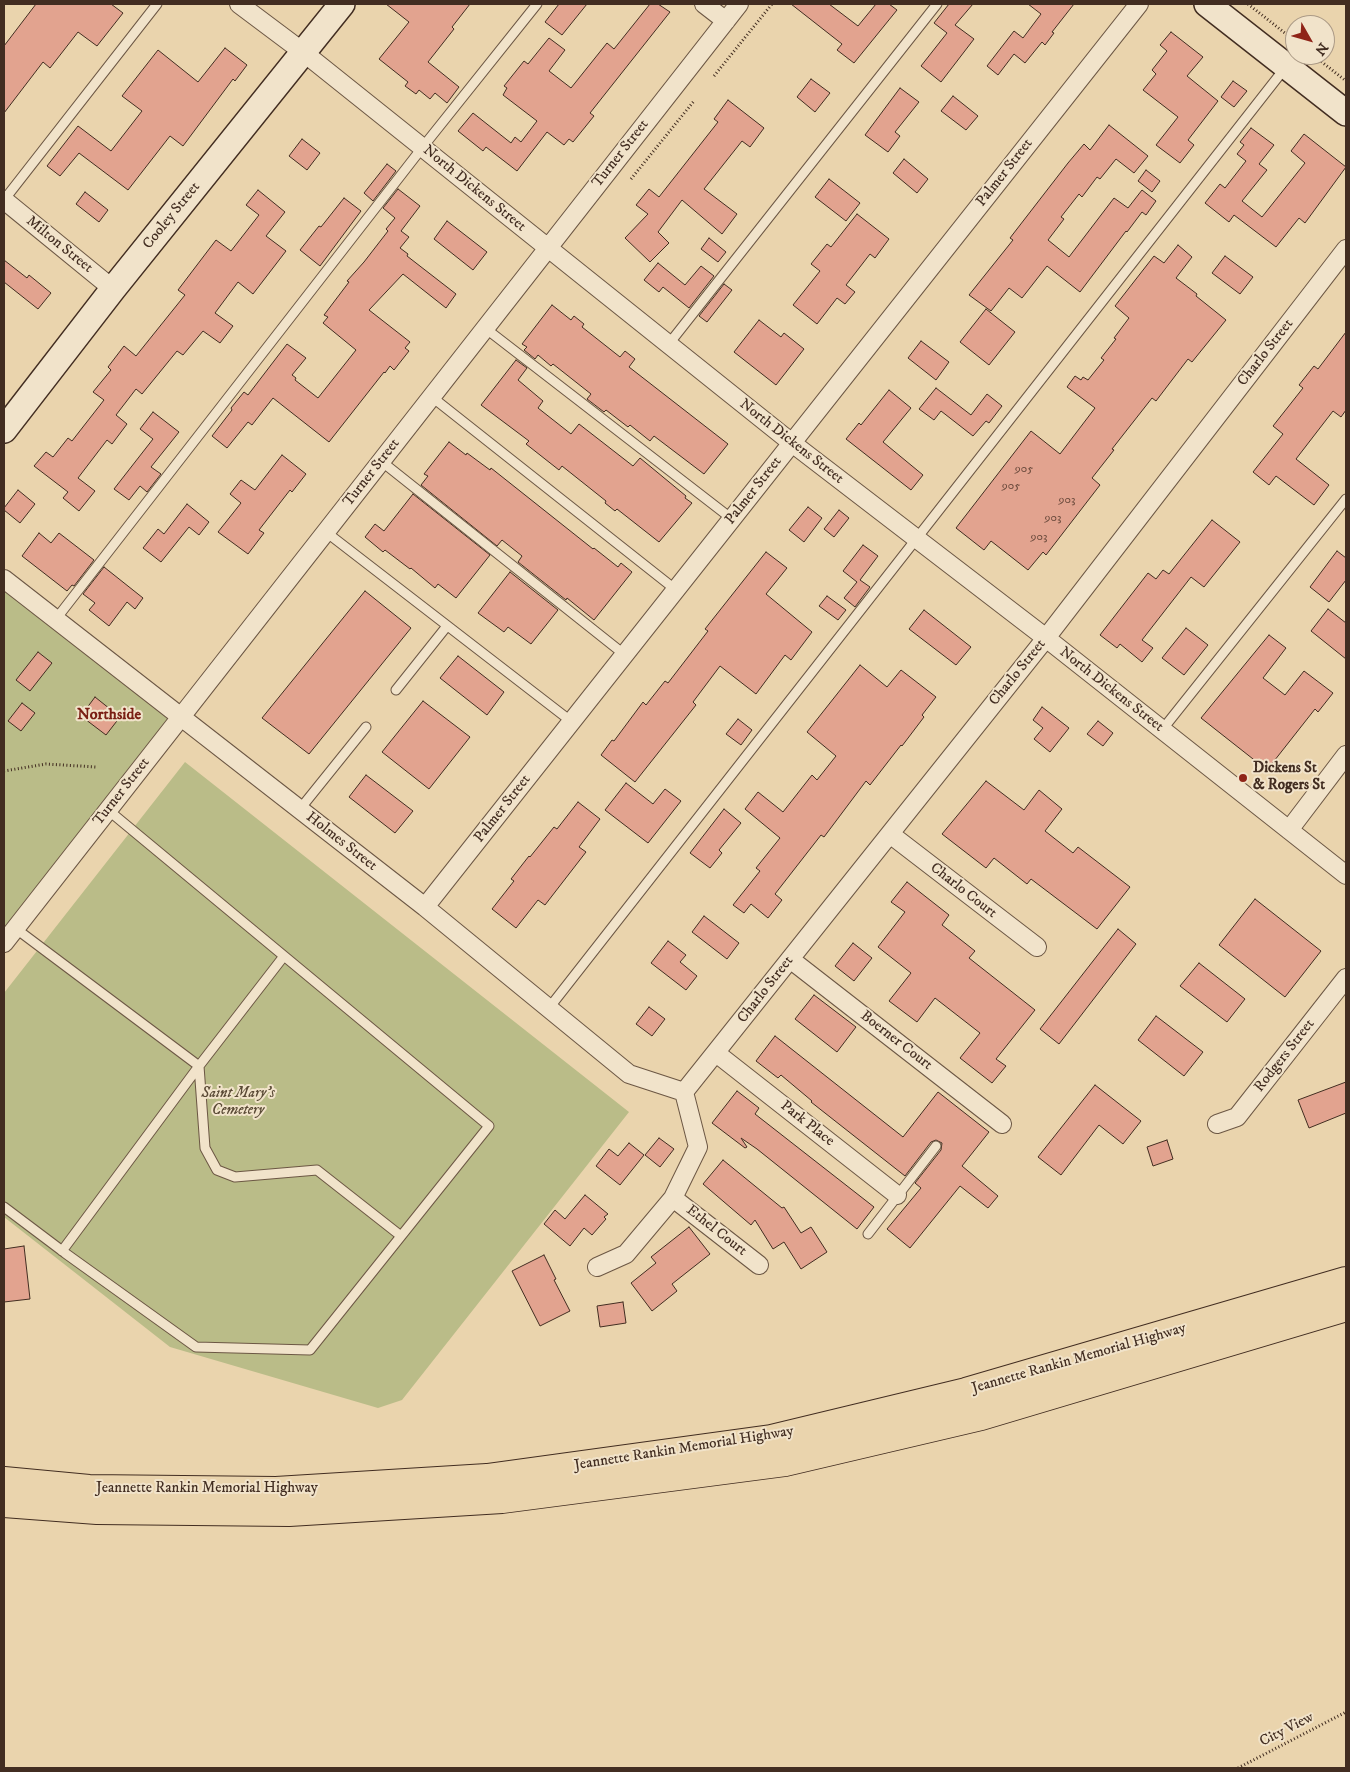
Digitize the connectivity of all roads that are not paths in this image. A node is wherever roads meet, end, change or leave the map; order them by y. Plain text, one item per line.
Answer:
1 (157, 4) edge
2 (239, 4) edge
3 (342, 4) edge
4 (537, 4) edge
5 (704, 4) edge
6 (740, 4) edge
7 (937, 4) edge
8 (1139, 4) edge
9 (1208, 4) edge
10 (726, 21) junction
11 (303, 52) junction
12 (1287, 66) junction
13 (1346, 112) edge
14 (422, 148) junction
15 (4, 200) edge
16 (548, 248) junction
17 (1346, 249) edge
18 (113, 289) junction
19 (485, 328) junction
20 (668, 344) junction
21 (432, 397) junction
22 (4, 430) edge
23 (792, 443) junction
24 (381, 462) junction
25 (1346, 499) edge
26 (732, 519) junction
27 (326, 532) junction
28 (916, 540) junction
29 (4, 579) edge
30 (676, 590) junction
31 (56, 619) junction
32 (447, 626) junction
33 (1046, 638) junction
34 (625, 654) junction
35 (396, 690) dead end
36 (182, 717) junction
37 (572, 722) junction
38 (366, 727) dead end
39 (1162, 730) junction
40 (1346, 755) edge
41 (300, 809) junction
42 (108, 810) junction
43 (1289, 830) junction
44 (890, 834) junction
45 (1346, 875) edge
46 (425, 907) junction
47 (15, 928) junction
48 (4, 943) edge
49 (1037, 947) dead end
50 (284, 956) junction
51 (790, 959) junction
52 (1346, 978) edge
53 (549, 1008) junction
54 (716, 1053) junction
55 (199, 1066) junction
56 (684, 1092) junction
57 (1002, 1124) dead end
58 (1217, 1124) dead end
59 (936, 1146) dead end
60 (898, 1195) junction
61 (673, 1198) junction
62 (4, 1206) edge
63 (868, 1234) dead end
64 (401, 1236) junction
65 (62, 1251) junction
66 (759, 1265) dead end
67 (597, 1267) dead end
68 (1346, 1281) edge
69 (1346, 1307) edge
70 (4, 1481) edge
71 (4, 1503) edge

1 - 15 lane
2 - 11 street, North Dickens Street
3 - 11 street, Cooley Street
4 - 14 lane
5 - 10 street
6 - 10 street, Turner Street
7 - 20 lane
8 - 23 street, Palmer Street
9 - 12 street
10 - 16 street, Turner Street
11 - 14 street, North Dickens Street
11 - 18 street, Cooley Street
12 - 13 street
12 - 28 lane
14 - 16 street, North Dickens Street
14 - 31 lane
15 - 18 street, Milton Street
16 - 19 street, Turner Street
16 - 20 street, North Dickens Street
17 - 33 street, Charlo Street
18 - 22 street, Cooley Street
19 - 21 street, Turner Street
19 - 26 lane
20 - 23 street, North Dickens Street
21 - 24 street, Turner Street
21 - 30 lane
23 - 26 street, Palmer Street
23 - 28 street, North Dickens Street
24 - 27 street, Turner Street
24 - 34 lane
25 - 39 lane
26 - 30 street, Palmer Street
27 - 32 lane
27 - 36 street, Turner Street
28 - 33 street, North Dickens Street
28 - 53 lane
29 - 31 street, Holmes Street
30 - 34 street, Palmer Street
31 - 36 street, Holmes Street
32 - 35 lane
32 - 37 lane
33 - 39 street, North Dickens Street
33 - 44 street, Charlo Street
34 - 37 street, Palmer Street
36 - 41 street, Holmes Street
36 - 42 street, Turner Street
37 - 46 street, Palmer Street
38 - 41 lane
39 - 43 street, North Dickens Street
40 - 43 street
41 - 46 street, Holmes Street
42 - 47 street, Turner Street
42 - 50 lane
43 - 45 street, North Dickens Street
44 - 49 street, Charlo Court
44 - 51 street, Charlo Street
46 - 53 street, Holmes Street
47 - 48 street, Turner Street
47 - 55 lane
50 - 55 lane
50 - 64 lane
51 - 54 street, Charlo Street
51 - 57 street, Boerner Court
52 - 58 street, Rodgers Street
53 - 56 street, Holmes Street
54 - 56 street, Charlo Street
54 - 60 street, Park Place
55 - 64 lane
55 - 65 lane
56 - 61 street
59 - 60 lane
60 - 63 lane
61 - 66 street, Ethel Court
61 - 67 street
62 - 65 lane
64 - 65 lane
68 - 70 highway, Jeannette Rankin Memorial Highway
69 - 71 highway, Jeannette Rankin Memorial Highway

